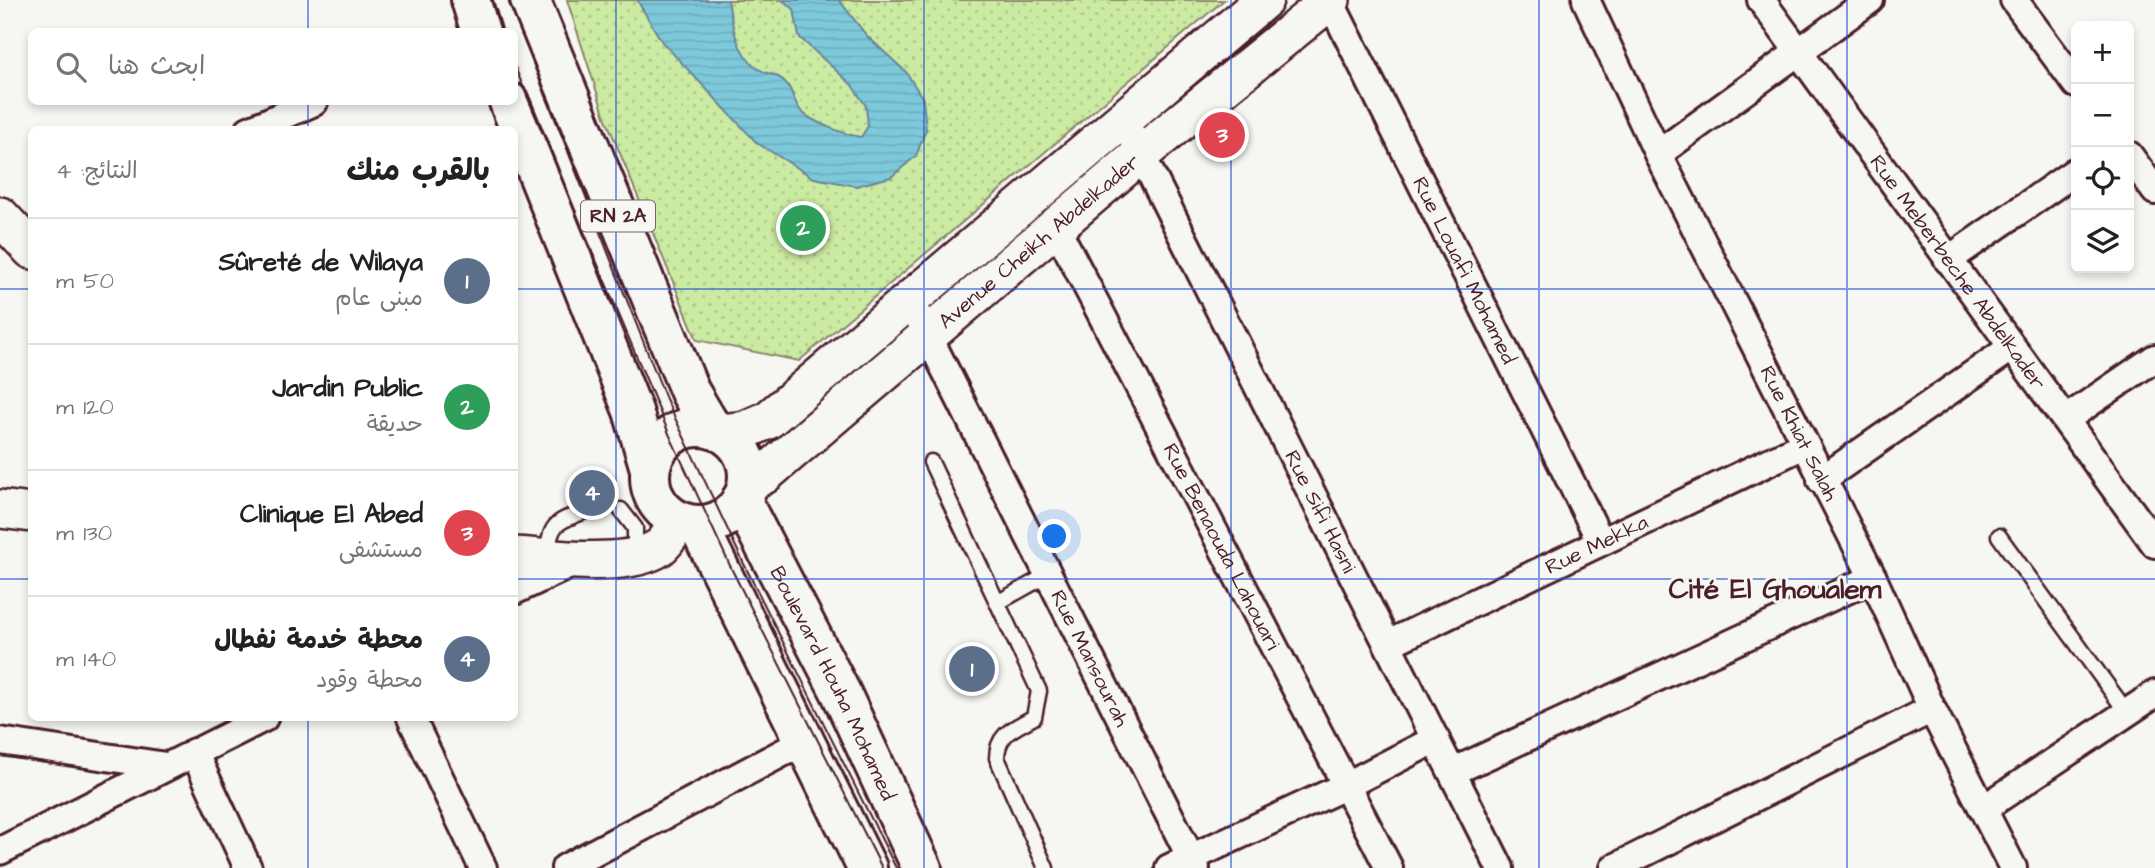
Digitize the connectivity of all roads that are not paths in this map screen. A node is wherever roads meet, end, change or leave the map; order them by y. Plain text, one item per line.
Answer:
1 (530, 0) edge
2 (1264, 0) edge
3 (1586, 0) edge
4 (1761, 0) edge
5 (1870, 0) edge
6 (2014, 0) edge
7 (1330, 1) edge
8 (1800, 52) junction
9 (2071, 77) edge
10 (307, 105) edge
11 (510, 105) edge
12 (1124, 120) junction
13 (258, 126) edge
14 (1141, 154) junction
15 (1658, 154) junction
16 (2134, 162) edge
17 (2071, 174) edge
18 (2155, 191) edge
19 (1056, 227) junction
20 (1948, 260) junction
21 (910, 300) junction
22 (929, 334) junction
23 (2011, 348) junction
24 (2155, 358) edge
25 (2066, 419) junction
26 (716, 431) junction
27 (1804, 445) junction
28 (932, 462) dead end
29 (650, 468) junction
30 (1821, 480) junction
31 (744, 492) junction
32 (0, 509) edge
33 (588, 510) dead end
34 (621, 510) dead end
35 (28, 512) edge
36 (688, 523) junction
37 (1999, 536) dead end
38 (1600, 540) junction
39 (2155, 544) edge
40 (635, 555) junction
41 (531, 557) edge
42 (587, 558) junction
43 (1049, 574) junction
44 (1873, 578) junction
45 (518, 589) edge
46 (997, 603) junction
47 (1388, 644) junction
48 (2155, 694) edge
49 (1932, 709) junction
50 (2128, 714) junction
51 (258, 721) edge
52 (412, 721) edge
53 (1436, 739) junction
54 (0, 741) edge
55 (805, 741) junction
56 (194, 752) junction
57 (166, 766) junction
58 (1452, 772) junction
59 (1345, 786) junction
60 (1983, 809) junction
61 (4, 856) edge
62 (1185, 864) edge
63 (248, 868) edge
64 (482, 868) edge
65 (565, 868) edge
66 (867, 868) edge
67 (922, 868) edge
68 (1046, 868) edge
69 (1389, 868) edge
70 (1500, 868) edge
71 (1614, 868) edge
72 (2013, 868) edge

1 - 26 main road, RN 2A
2 - 12 main road, Avenue Cheikh Abdelkader
3 - 15 street, Rue Khiat Salah
4 - 8 street, Rue Meberbeche Abdelkader
5 - 8 street
6 - 9 street
7 - 14 main road, Avenue Cheikh Abdelkader
7 - 38 street, Rue Louafi Mohamed
8 - 15 street
8 - 20 street, Rue Meberbeche Abdelkader
10 - 13 street
11 - 29 main road, RN 2A
12 - 14 street, Rue Sifi Hasni
12 - 21 main road, Avenue Cheikh Abdelkader
14 - 19 main road, Avenue Cheikh Abdelkader
14 - 47 street, Rue Sifi Hasni
15 - 27 street, Rue Khiat Salah
16 - 18 street
17 - 20 street
19 - 22 main road, Avenue Cheikh Abdelkader
19 - 59 street, Rue Benaouda Lahouari
20 - 23 street, Rue Meberbeche Abdelkader
21 - 22 street, Rue Mansourah
21 - 26 main road, Avenue Cheikh Abdelkader
22 - 31 main road, Avenue Cheikh Abdelkader
22 - 43 street, Rue Mansourah
23 - 25 street, Rue Meberbeche Abdelkader
23 - 30 street
24 - 25 street
25 - 39 street, Rue Meberbeche Abdelkader
26 - 29 main road
26 - 31 main road
27 - 30 street, Rue Khiat Salah
27 - 38 street, Rue Mekka
28 - 46 lane
29 - 36 main road
30 - 44 street, Rue Khiat Salah
31 - 36 main road
31 - 67 main road, Boulevard Houha Mohamed
32 - 35 main road
33 - 41 lane
34 - 40 lane
36 - 40 main road
36 - 55 main road
37 - 50 lane
38 - 47 street, Rue Mekka
40 - 42 main road
41 - 42 main road
42 - 45 street
43 - 46 lane
43 - 62 street, Rue Mansourah
44 - 49 street, Rue Khiat Salah
44 - 58 street
46 - 68 lane
47 - 53 street, Rue Sifi Hasni
48 - 50 street
49 - 60 street, Rue Khiat Salah
49 - 71 street
50 - 60 street
51 - 56 street
52 - 64 street
53 - 58 street, Rue Sifi Hasni
53 - 59 street
54 - 57 street
55 - 65 street
55 - 66 main road
56 - 57 street
56 - 63 street
57 - 61 street
58 - 70 street, Rue Sifi Hasni
59 - 62 street
59 - 69 street, Rue Benaouda Lahouari
60 - 72 street, Rue Khiat Salah

